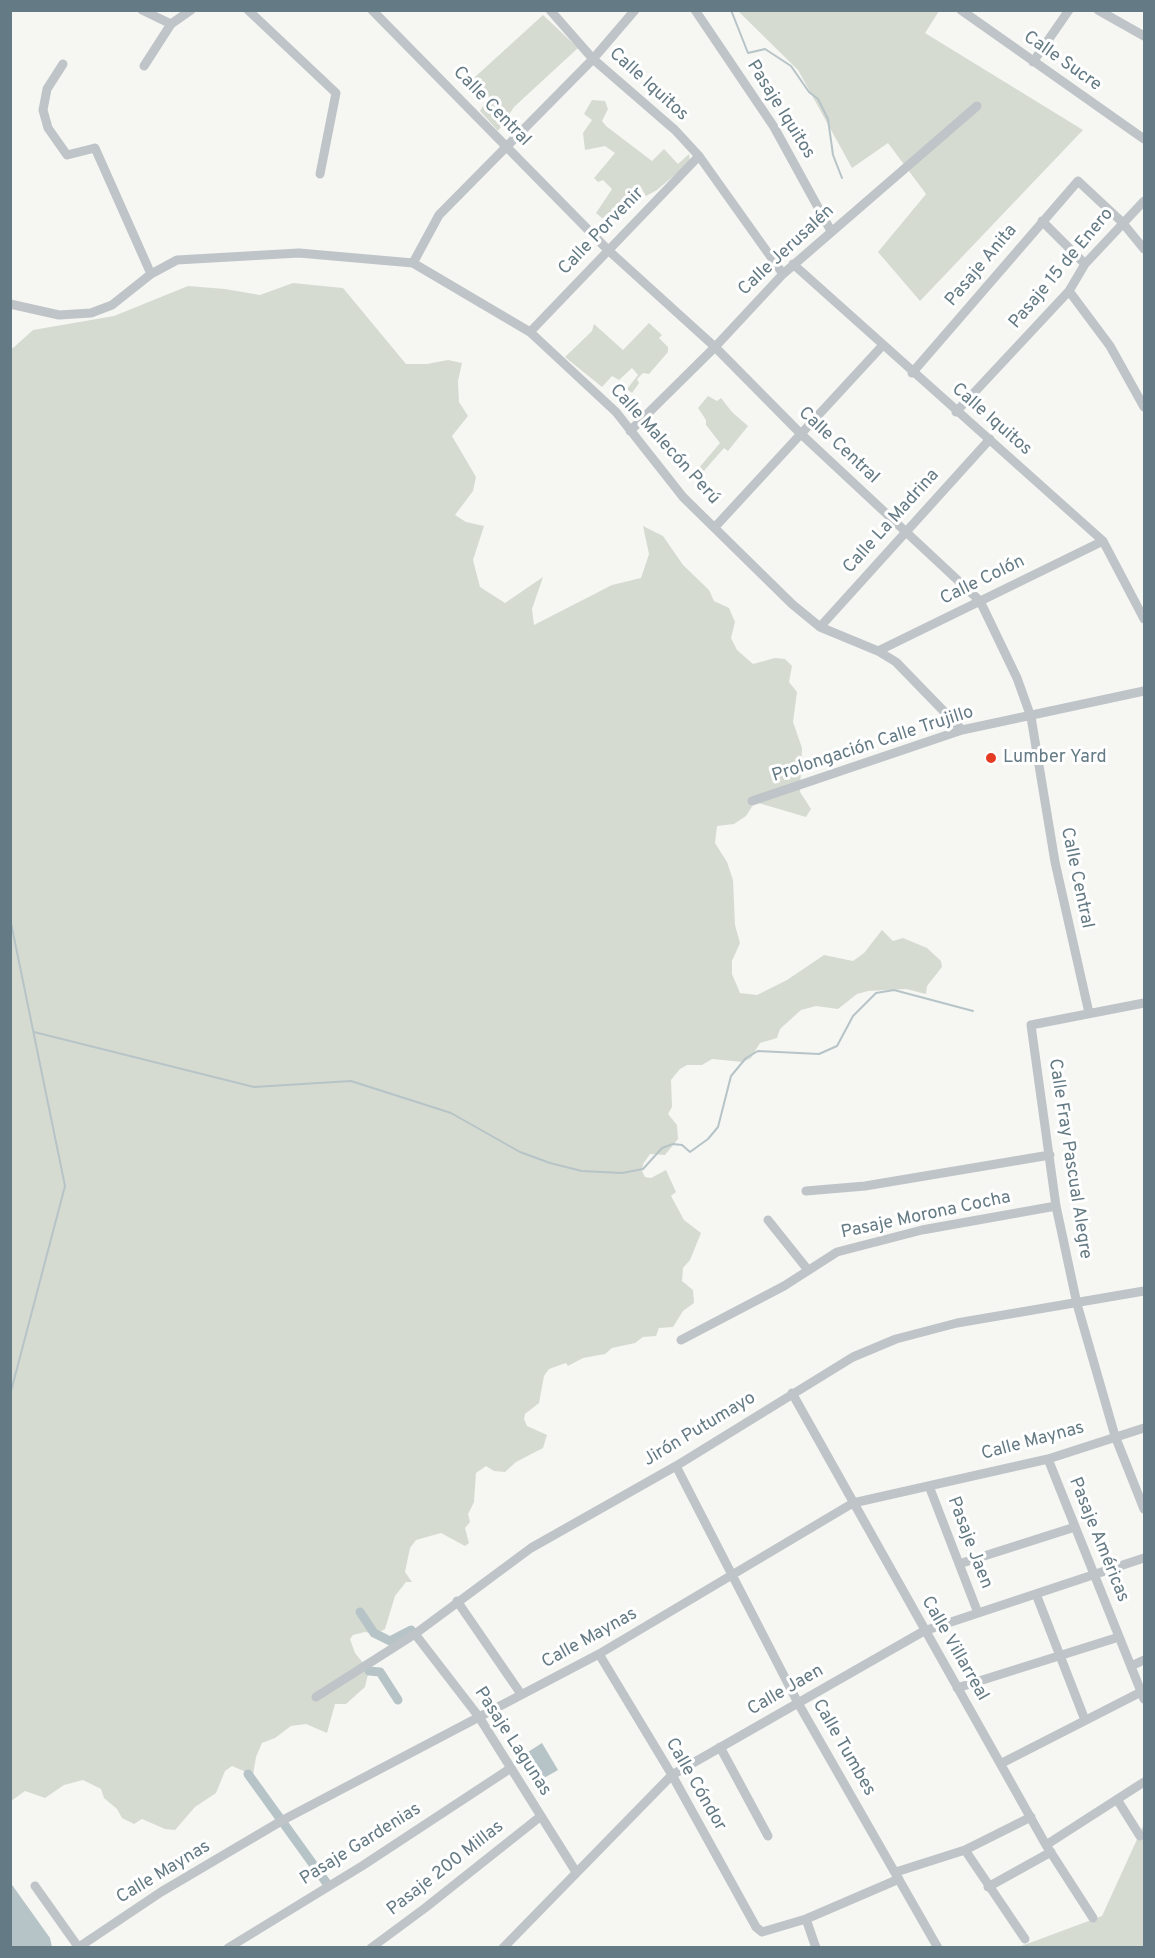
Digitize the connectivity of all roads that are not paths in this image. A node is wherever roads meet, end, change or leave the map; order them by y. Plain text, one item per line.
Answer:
1 (142, 10) edge
2 (190, 10) edge
3 (248, 10) edge
4 (550, 10) edge
5 (635, 10) edge
6 (695, 10) edge
7 (962, 10) edge
8 (1069, 10) edge
9 (1098, 10) edge
10 (375, 12) edge
11 (171, 24) junction
12 (1144, 36) edge
13 (593, 58) junction
14 (1034, 62) junction
15 (63, 63) dead end
16 (144, 66) dead end
17 (977, 106) dead end
18 (1144, 139) edge
19 (508, 148) junction
20 (699, 156) junction
21 (320, 174) dead end
22 (1144, 201) edge
23 (1042, 221) junction
24 (1122, 222) junction
25 (831, 231) junction
26 (1144, 249) edge
27 (608, 250) junction
28 (413, 263) junction
29 (793, 264) junction
30 (1085, 264) junction
31 (151, 274) junction
32 (783, 274) junction
33 (1069, 291) junction
34 (10, 304) edge
35 (530, 332) junction
36 (883, 345) junction
37 (715, 347) junction
38 (912, 373) junction
39 (1144, 407) edge
40 (957, 412) junction
41 (630, 431) junction
42 (801, 434) junction
43 (990, 440) junction
44 (715, 527) junction
45 (906, 531) junction
46 (1103, 541) junction
47 (980, 601) junction
48 (1144, 619) edge
49 (820, 627) junction
50 (878, 651) junction
51 (1144, 691) edge
52 (1031, 717) junction
53 (962, 730) junction
54 (752, 801) dead end
55 (1144, 1003) edge
56 (1089, 1013) junction
57 (1050, 1155) junction
58 (806, 1191) dead end
59 (1056, 1206) junction
60 (768, 1220) dead end
61 (808, 1270) junction
62 (1144, 1291) edge
63 (1077, 1304) junction
64 (681, 1340) dead end
65 (792, 1393) junction
66 (1144, 1428) edge
67 (1115, 1436) junction
68 (1048, 1459) junction
69 (676, 1466) junction
70 (929, 1486) junction
71 (853, 1503) junction
72 (1144, 1509) edge
73 (1075, 1527) junction
74 (1144, 1558) edge
75 (959, 1564) junction
76 (1095, 1576) junction
77 (732, 1577) junction
78 (1036, 1594) junction
79 (457, 1601) junction
80 (978, 1613) junction
81 (924, 1630) junction
82 (416, 1634) junction
83 (1119, 1637) junction
84 (599, 1654) junction
85 (1061, 1657) junction
86 (1144, 1660) edge
87 (1131, 1666) junction
88 (957, 1688) junction
89 (521, 1695) junction
90 (1143, 1696) edge
91 (316, 1697) dead end
92 (798, 1702) junction
93 (479, 1717) junction
94 (1085, 1720) junction
95 (720, 1747) junction
96 (1002, 1763) junction
97 (511, 1768) junction
98 (672, 1775) junction
99 (1144, 1782) edge
100 (1118, 1801) junction
101 (541, 1816) junction
102 (1031, 1817) junction
103 (768, 1836) dead end
104 (1140, 1836) dead end
105 (1049, 1848) junction
106 (965, 1850) junction
107 (576, 1872) junction
108 (897, 1876) junction
109 (35, 1886) dead end
110 (988, 1887) junction
111 (1093, 1918) dead end
112 (806, 1919) junction
113 (1025, 1939) dead end
114 (79, 1947) edge
115 (228, 1947) edge
116 (370, 1947) edge
117 (503, 1947) edge
118 (816, 1947) edge
119 (938, 1947) edge

1 - 11 street
2 - 11 street
3 - 21 street
4 - 13 street, Calle Iquitos
5 - 13 street
6 - 25 street, Pasaje Iquitos
7 - 14 street, Calle Sucre
8 - 14 street
9 - 12 street
10 - 19 street, Calle Central
11 - 16 street
13 - 19 street
13 - 20 street, Calle Iquitos
14 - 18 street, Calle Sucre
15 - 31 street
17 - 25 street, Calle Jerusalén
19 - 27 street, Calle Central
19 - 28 street
20 - 27 street, Calle Porvenir
20 - 32 street, Calle Iquitos
22 - 24 street, Pasaje 15 de Enero
23 - 24 street, Pasaje Anita
23 - 30 street
23 - 38 street, Pasaje Anita
24 - 26 street
24 - 30 street, Pasaje 15 de Enero
25 - 29 street, Calle Jerusalén
27 - 35 street, Calle Porvenir
27 - 37 street, Calle Central
28 - 31 street
28 - 35 street, Calle Malecón Perú
29 - 32 street, Calle Jerusalén
29 - 36 street, Calle Iquitos
30 - 33 street, Pasaje 15 de Enero
31 - 34 street
32 - 37 street, Calle Jerusalén
33 - 39 street
33 - 40 street, Pasaje 15 de Enero
35 - 41 street, Calle Malecón Perú
36 - 38 street, Calle Iquitos
36 - 42 street
37 - 41 street, Calle Jerusalén
37 - 42 street, Calle Central
38 - 40 street, Calle Iquitos
40 - 43 street, Calle Iquitos
41 - 44 street, Calle Malecón Perú
42 - 44 street
42 - 45 street, Calle Central
43 - 45 street, Calle La Madrina
43 - 46 street, Calle Iquitos
44 - 49 street, Calle Malecón Perú
45 - 47 street, Calle Central
45 - 49 street, Calle La Madrina
46 - 47 street, Calle Colón
46 - 48 street, Calle Iquitos
47 - 50 street, Calle Colón
47 - 52 street, Calle Central
49 - 50 street, Calle Malecón Perú
50 - 53 street, Calle Malecón Perú
51 - 52 street, Prolongación Calle Trujillo
52 - 53 street, Prolongación Calle Trujillo
52 - 56 street, Calle Central
53 - 54 street, Prolongación Calle Trujillo
55 - 56 street
56 - 57 street, Calle Fray Pascual Alegre
57 - 58 street
57 - 59 street, Calle Fray Pascual Alegre
59 - 61 street, Pasaje Morona Cocha
59 - 63 street, Calle Fray Pascual Alegre
60 - 61 street
61 - 64 street, Pasaje Morona Cocha
62 - 63 street, Jirón Putumayo
63 - 65 street, Jirón Putumayo
63 - 67 street, Calle Fray Pascual Alegre
65 - 69 street, Jirón Putumayo
65 - 71 street, Calle Villarreal
66 - 67 street, Calle Maynas
67 - 68 street, Calle Maynas
67 - 72 street, Calle Fray Pascual Alegre
68 - 70 street, Calle Maynas
68 - 73 street, Pasaje Américas
69 - 77 street, Calle Tumbes
69 - 79 street, Jirón Putumayo
70 - 71 street, Calle Maynas
70 - 75 street, Pasaje Jaen
71 - 77 street, Calle Maynas
71 - 81 street, Calle Villarreal
73 - 75 street
73 - 76 street, Pasaje Américas
74 - 76 street, Calle Jaen
75 - 80 street, Pasaje Jaen
76 - 78 street, Calle Jaen
76 - 83 street, Pasaje Américas
77 - 84 street, Calle Maynas
77 - 92 street, Calle Tumbes
78 - 80 street, Calle Jaen
78 - 85 street
79 - 82 street, Jirón Putumayo
79 - 89 street
80 - 81 street, Calle Jaen
81 - 88 street, Calle Villarreal
81 - 92 street, Calle Jaen
82 - 91 street, Jirón Putumayo
82 - 93 street, Pasaje Lagunas
83 - 85 street
83 - 87 street, Pasaje Américas
84 - 89 street, Calle Maynas
84 - 98 street, Calle Cóndor
85 - 88 street
85 - 94 street
86 - 87 street
87 - 90 street, Pasaje Américas
88 - 96 street, Calle Villarreal
89 - 93 street, Calle Maynas
90 - 94 street
92 - 95 street, Calle Jaen
92 - 108 street, Calle Tumbes
93 - 97 street, Pasaje Lagunas
93 - 114 street, Calle Maynas
94 - 96 street
95 - 98 street, Calle Jaen
95 - 103 street
96 - 102 street, Calle Villarreal
97 - 101 street, Pasaje Lagunas
97 - 115 street, Pasaje Gardenias
98 - 107 street, Calle Jaen
98 - 112 street, Calle Cóndor
99 - 100 street
100 - 104 street
100 - 105 street
101 - 107 street, Pasaje Lagunas
101 - 116 street, Pasaje 200 Millas
102 - 105 street, Calle Villarreal
102 - 106 street
105 - 110 street
105 - 111 street, Calle Villarreal
106 - 108 street
106 - 110 street
107 - 117 street, Calle Jaen
108 - 112 street
108 - 119 street, Calle Tumbes
109 - 114 street
110 - 113 street
112 - 118 street

